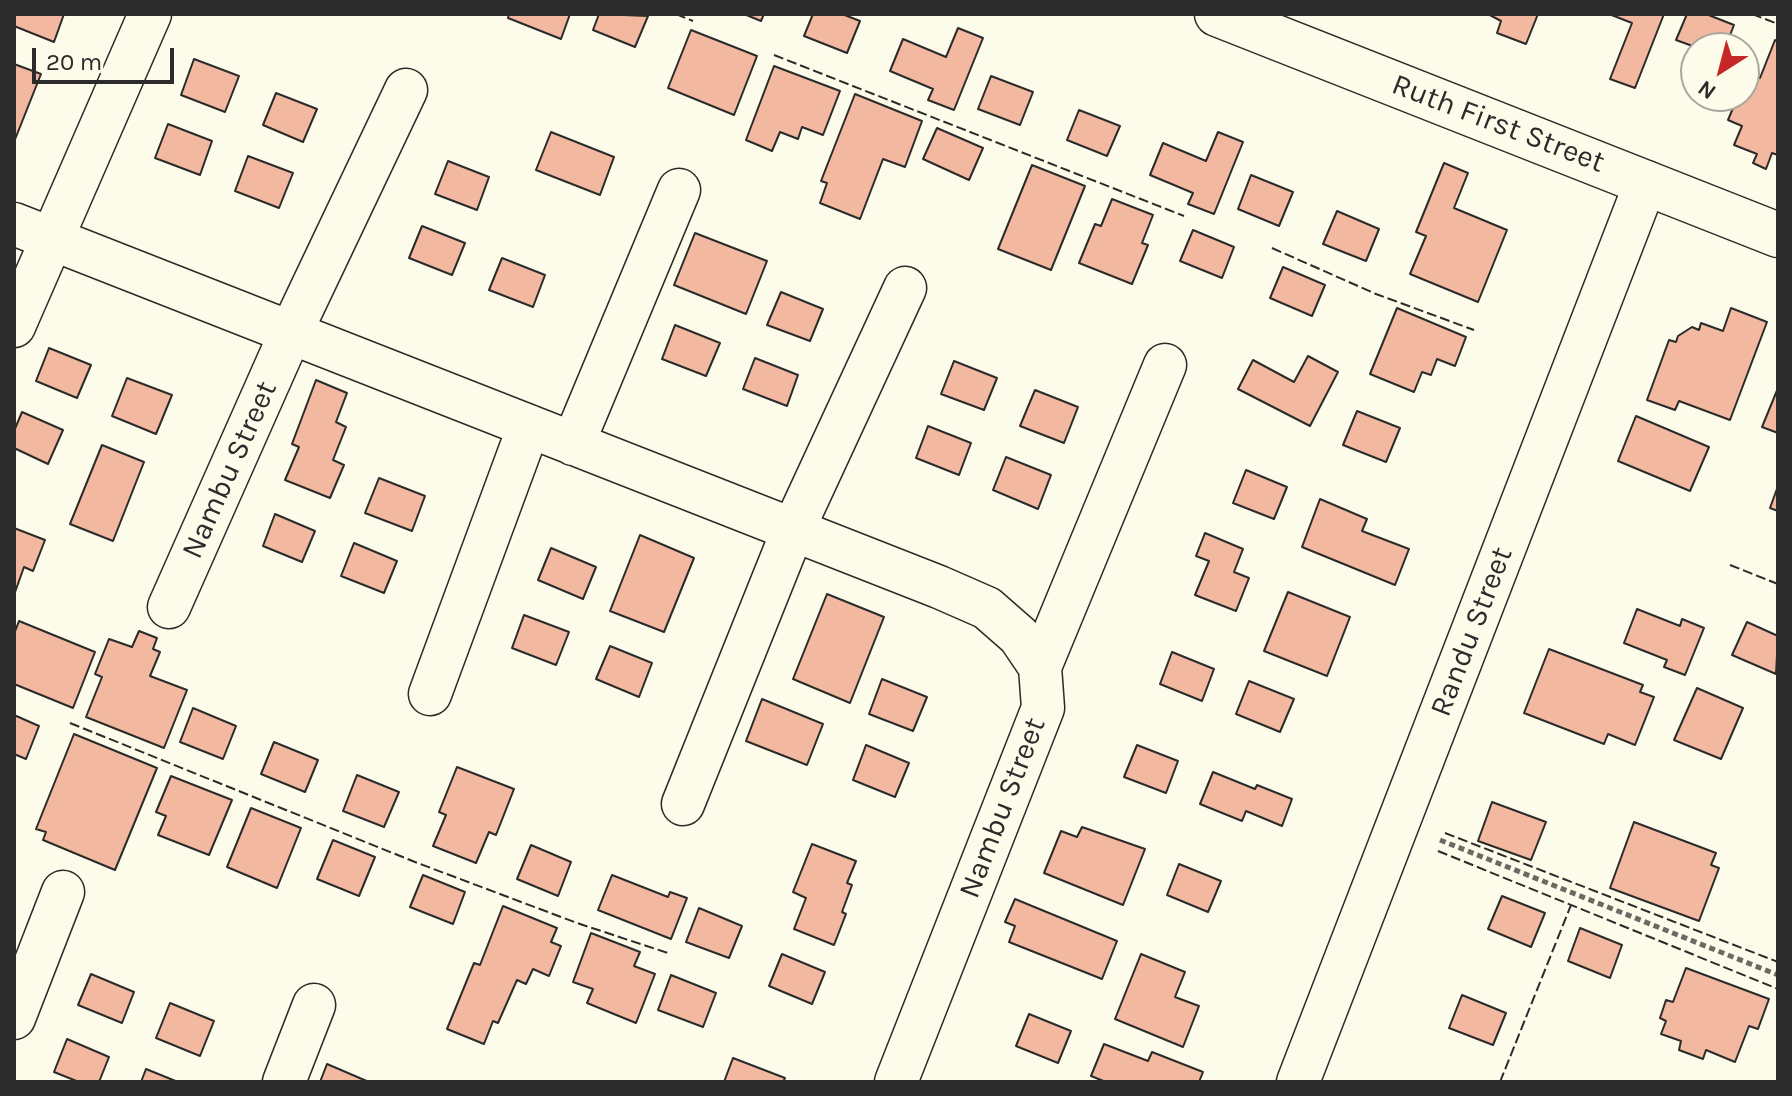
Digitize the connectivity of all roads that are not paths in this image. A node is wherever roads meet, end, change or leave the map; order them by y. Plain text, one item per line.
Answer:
1 (150, 14) edge
2 (1217, 14) edge
3 (406, 90) dead end
4 (1646, 182) junction
5 (679, 190) dead end
6 (32, 231) edge
7 (1778, 235) edge
8 (905, 288) dead end
9 (14, 326) edge
10 (291, 332) junction
11 (1165, 365) dead end
12 (529, 426) junction
13 (573, 444) junction
14 (793, 530) junction
15 (169, 607) dead end
16 (1040, 667) junction
17 (430, 694) dead end
18 (683, 804) dead end
19 (63, 892) dead end
20 (314, 1005) dead end
21 (14, 1018) edge
22 (284, 1082) edge
23 (896, 1082) edge
24 (1298, 1082) edge

1 - 6 street
2 - 4 street, Ruth First Street
3 - 10 street, Nambu Street
4 - 7 street, Ruth First Street
4 - 24 street, Randu Street
5 - 13 street
6 - 9 street
6 - 10 street
8 - 14 street
10 - 12 street
10 - 15 street, Nambu Street
11 - 16 street
12 - 13 street
12 - 17 street
13 - 14 street
14 - 16 street
14 - 18 street
16 - 23 street, Nambu Street
19 - 21 street
20 - 22 street

